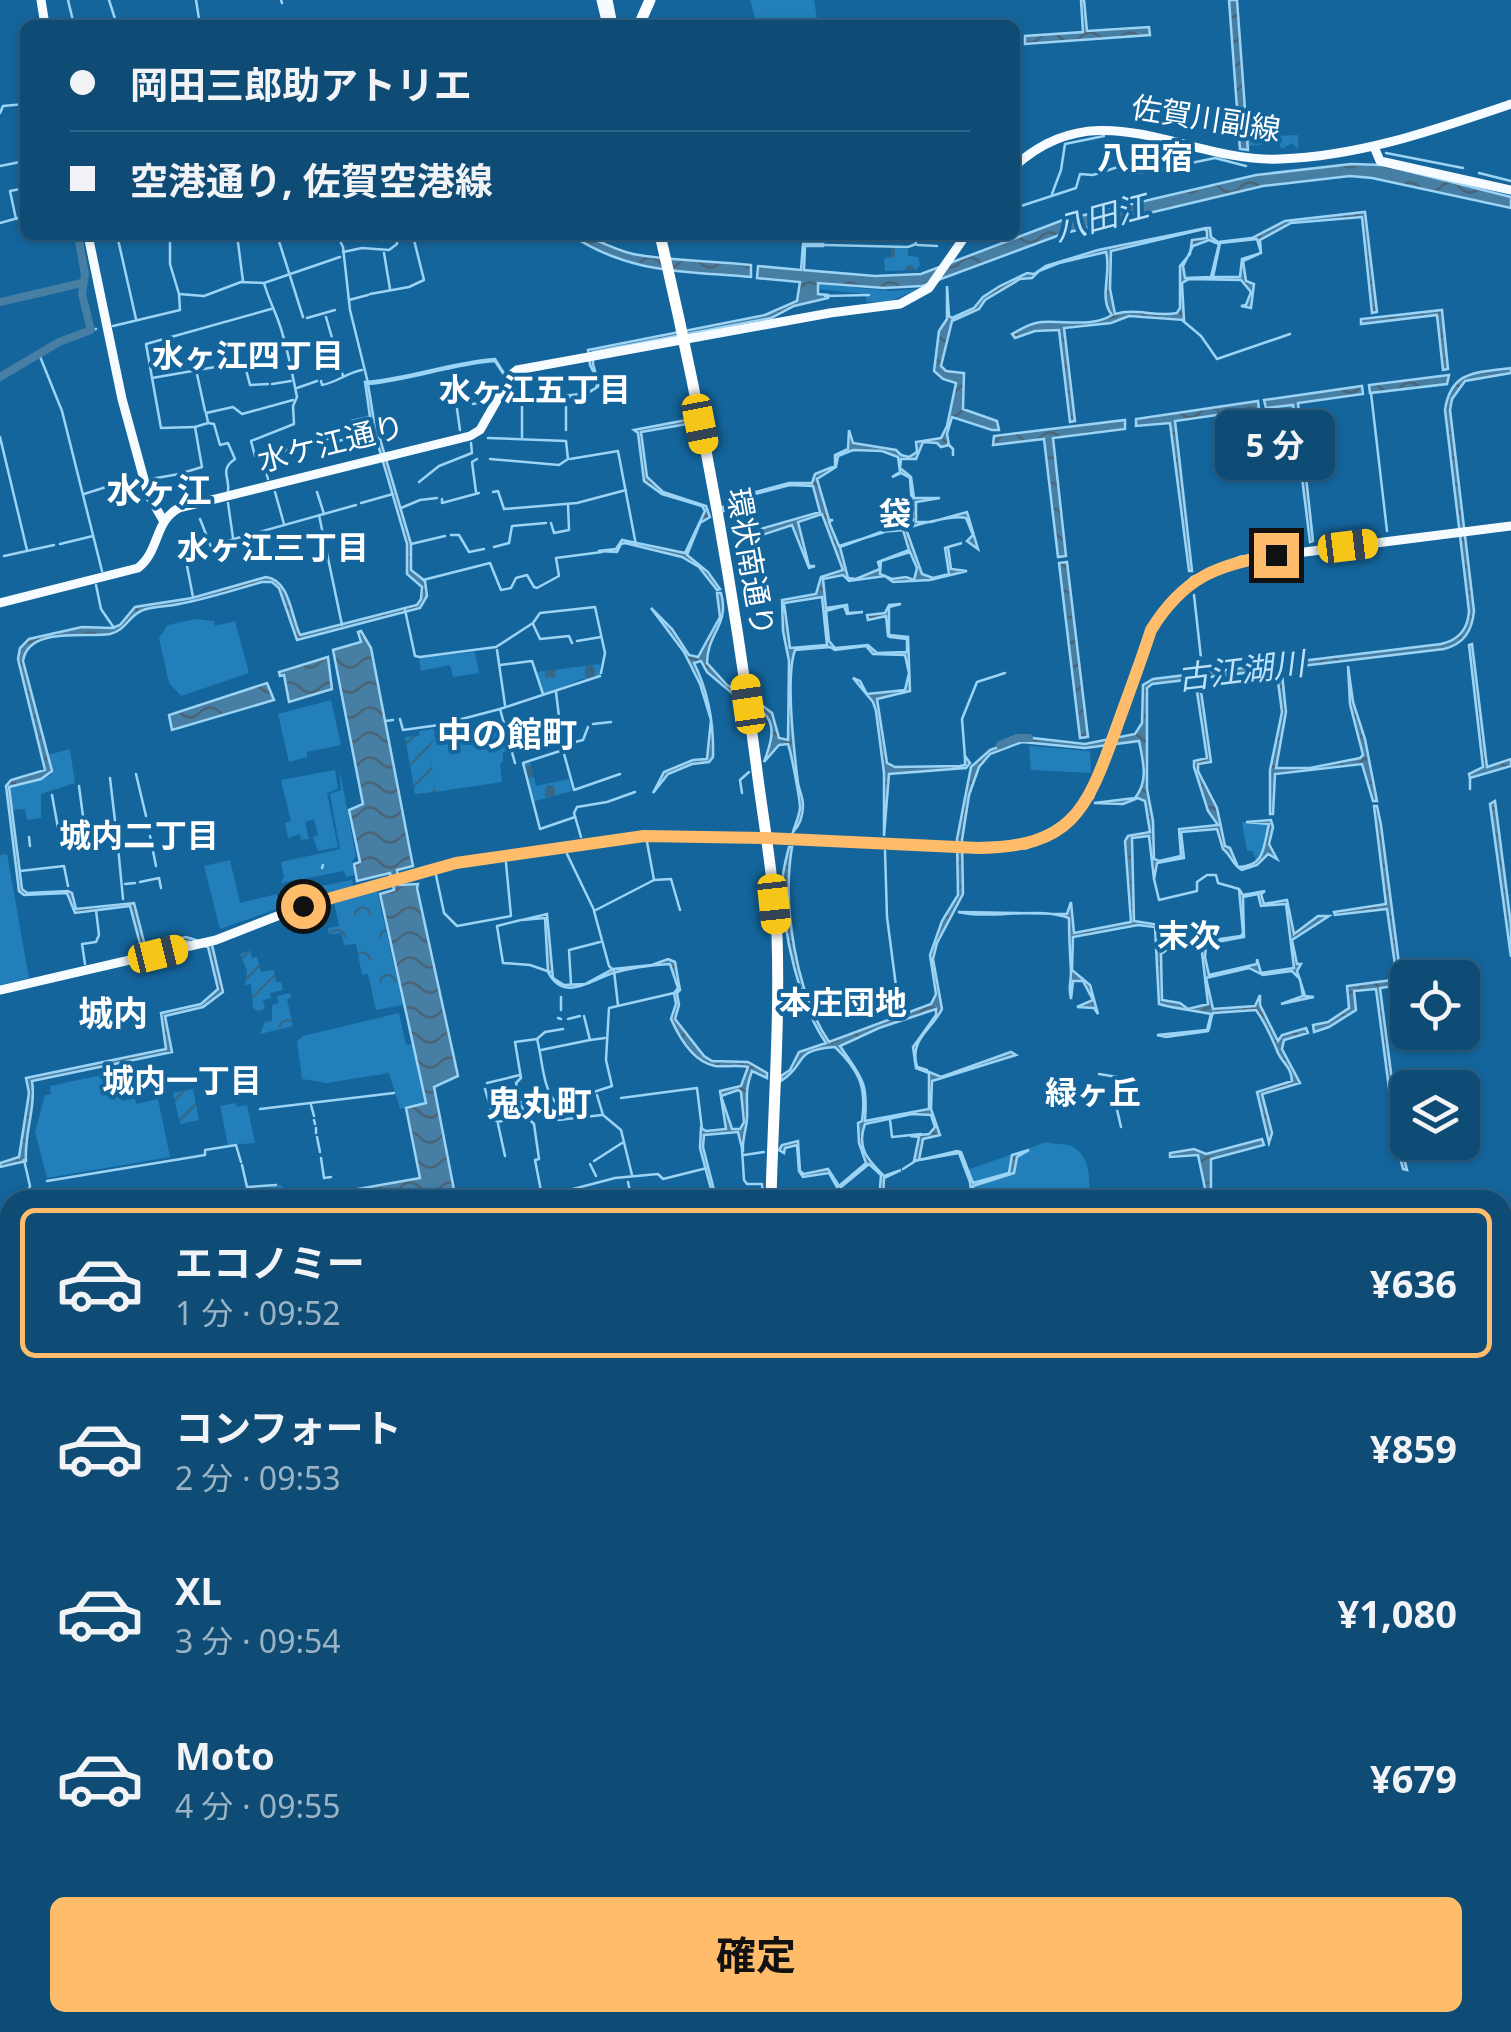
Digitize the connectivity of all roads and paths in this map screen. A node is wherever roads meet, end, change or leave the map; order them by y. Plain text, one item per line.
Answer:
1 (1511, 104) edge
2 (1375, 148) junction
3 (1020, 162) edge
4 (1511, 190) edge
5 (89, 240) edge
6 (661, 240) edge
7 (963, 240) edge
8 (684, 341) junction
9 (162, 520) junction
10 (1511, 526) edge
11 (0, 603) edge
12 (766, 838) junction
13 (0, 990) edge
14 (771, 1190) edge

1 - 2 main road, 佐賀川副線
2 - 3 main road, 佐賀川副線
2 - 4 main road
5 - 9 main road
6 - 8 highway, 環状南通り
7 - 8 main road
8 - 9 main road, 水ケ江通り
8 - 12 highway, 環状南通り
9 - 11 main road
10 - 12 main road
12 - 13 main road
12 - 14 highway, 環状南通り

